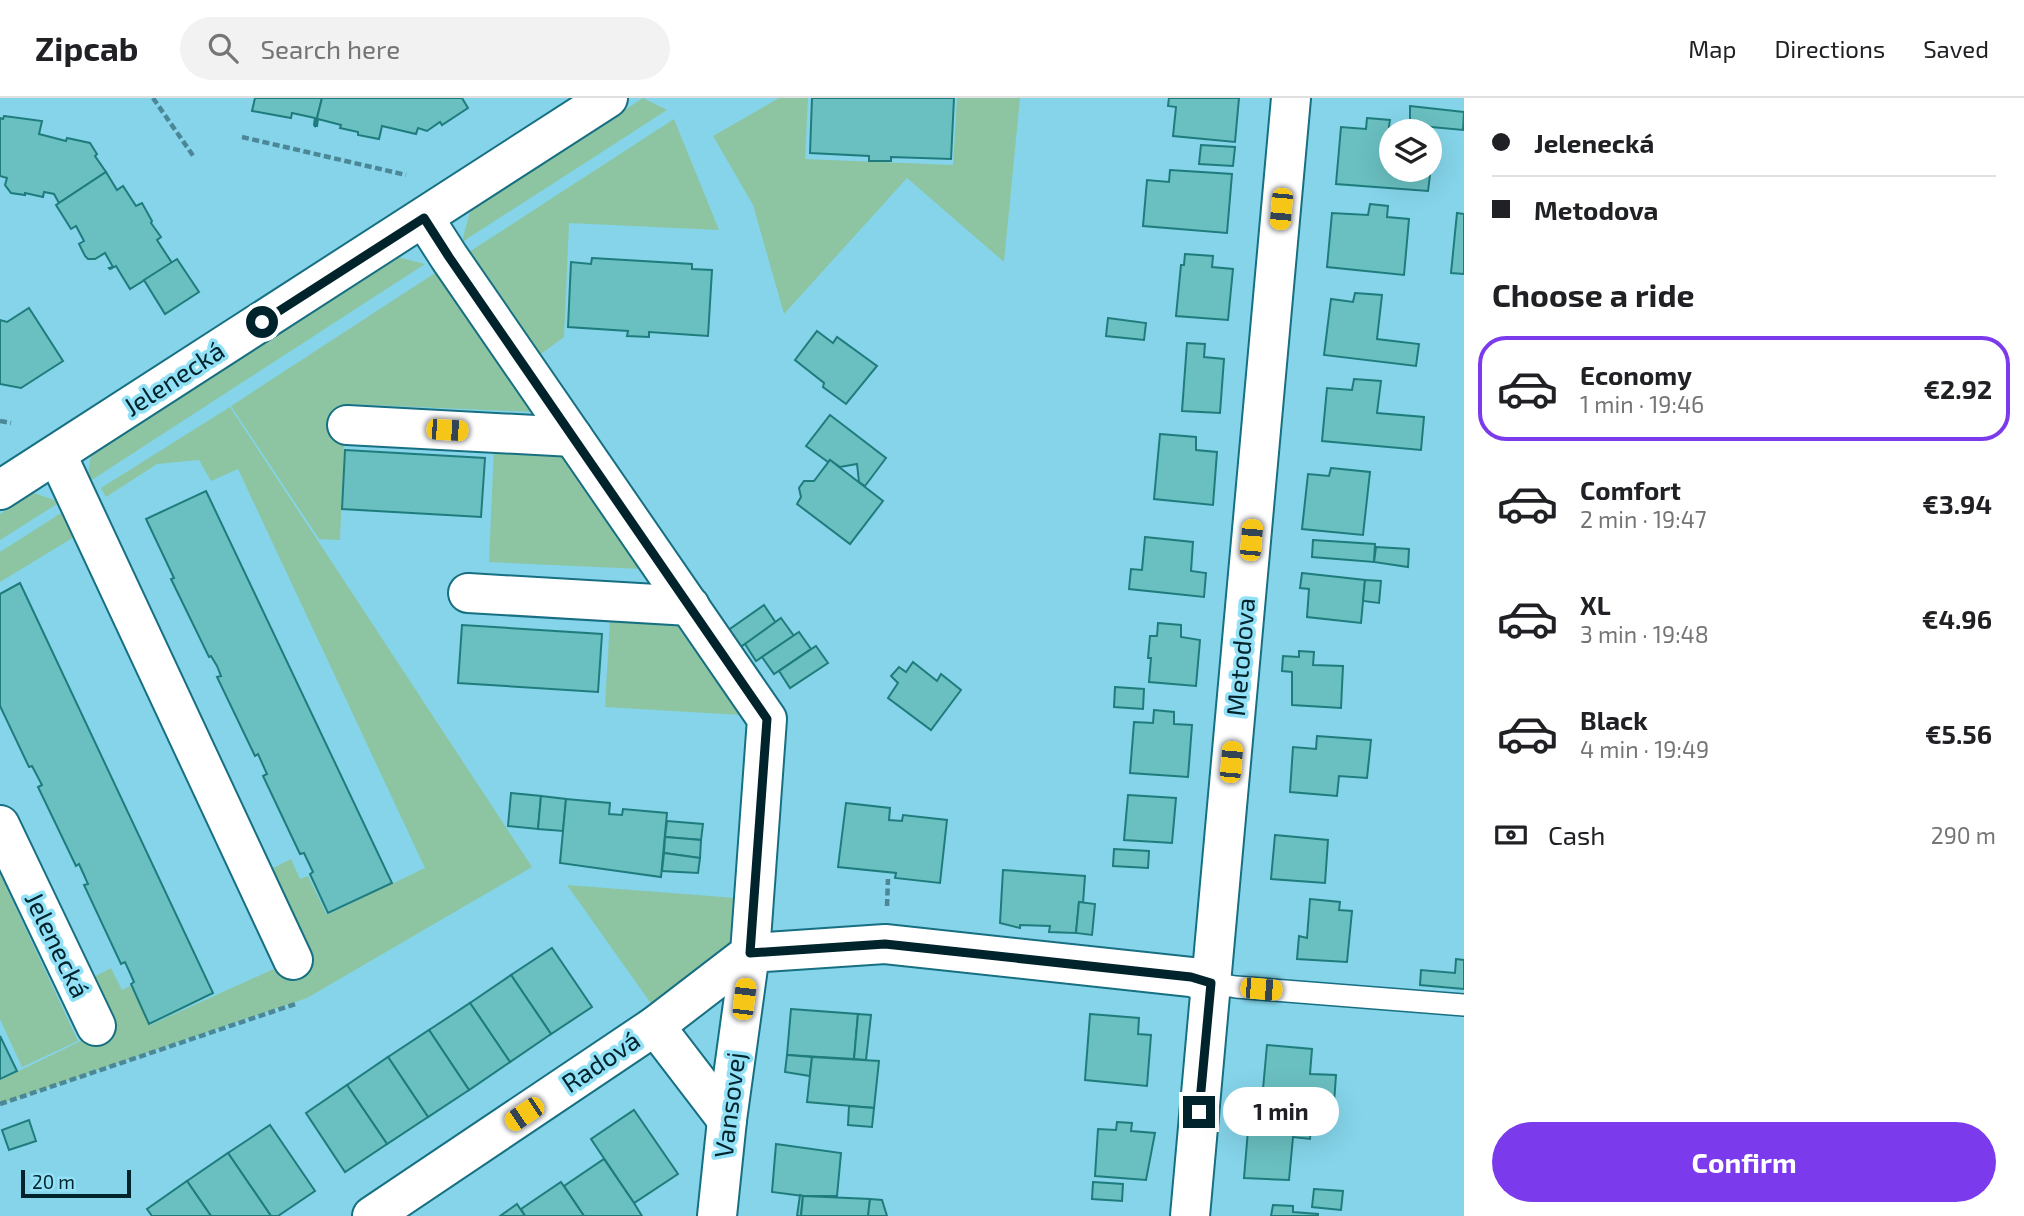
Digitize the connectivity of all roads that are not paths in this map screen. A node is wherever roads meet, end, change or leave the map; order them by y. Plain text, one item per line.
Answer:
1 (608, 98) edge
2 (1291, 98) edge
3 (424, 218) junction
4 (346, 425) dead end
5 (573, 437) junction
6 (57, 455) junction
7 (0, 490) edge
8 (468, 593) dead end
9 (690, 606) junction
10 (0, 825) edge
11 (750, 953) junction
12 (293, 960) dead end
13 (1211, 983) junction
14 (1464, 1005) edge
15 (96, 1026) dead end
16 (655, 1026) junction
17 (727, 1120) junction
18 (372, 1216) edge
19 (717, 1216) edge
20 (1190, 1216) edge

1 - 3 street, Jelenecká
2 - 13 street, Metodova
3 - 5 street
3 - 6 street, Jelenecká
4 - 5 street
5 - 9 street
6 - 7 street, Jelenecká
6 - 12 street
8 - 9 street
9 - 11 street
10 - 15 street, Jelenecká
11 - 13 street
11 - 16 street, Radová
11 - 17 street, Vansovej
13 - 14 lane
13 - 20 street, Metodova
16 - 17 street, Radová
16 - 18 street, Radová
17 - 19 street, Vansovej

